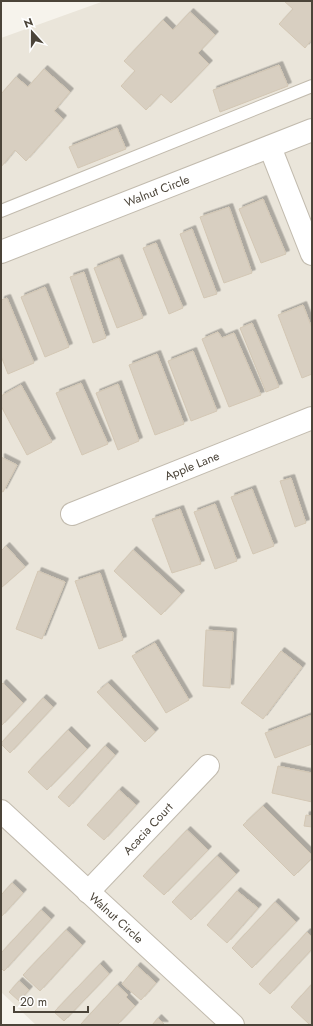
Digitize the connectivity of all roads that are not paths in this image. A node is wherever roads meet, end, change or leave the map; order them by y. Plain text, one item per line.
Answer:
1 (312, 86) edge
2 (312, 130) edge
3 (270, 147) junction
4 (1, 211) edge
5 (1, 252) edge
6 (312, 254) edge
7 (312, 418) edge
8 (72, 514) dead end
9 (208, 766) dead end
10 (1, 811) edge
11 (88, 892) junction
12 (233, 1025) edge

1 - 4 lane
2 - 3 street, Walnut Circle
3 - 5 street, Walnut Circle
3 - 6 street
7 - 8 street, Apple Lane
9 - 11 street, Acacia Court
10 - 11 street, Walnut Circle
11 - 12 street, Walnut Circle

